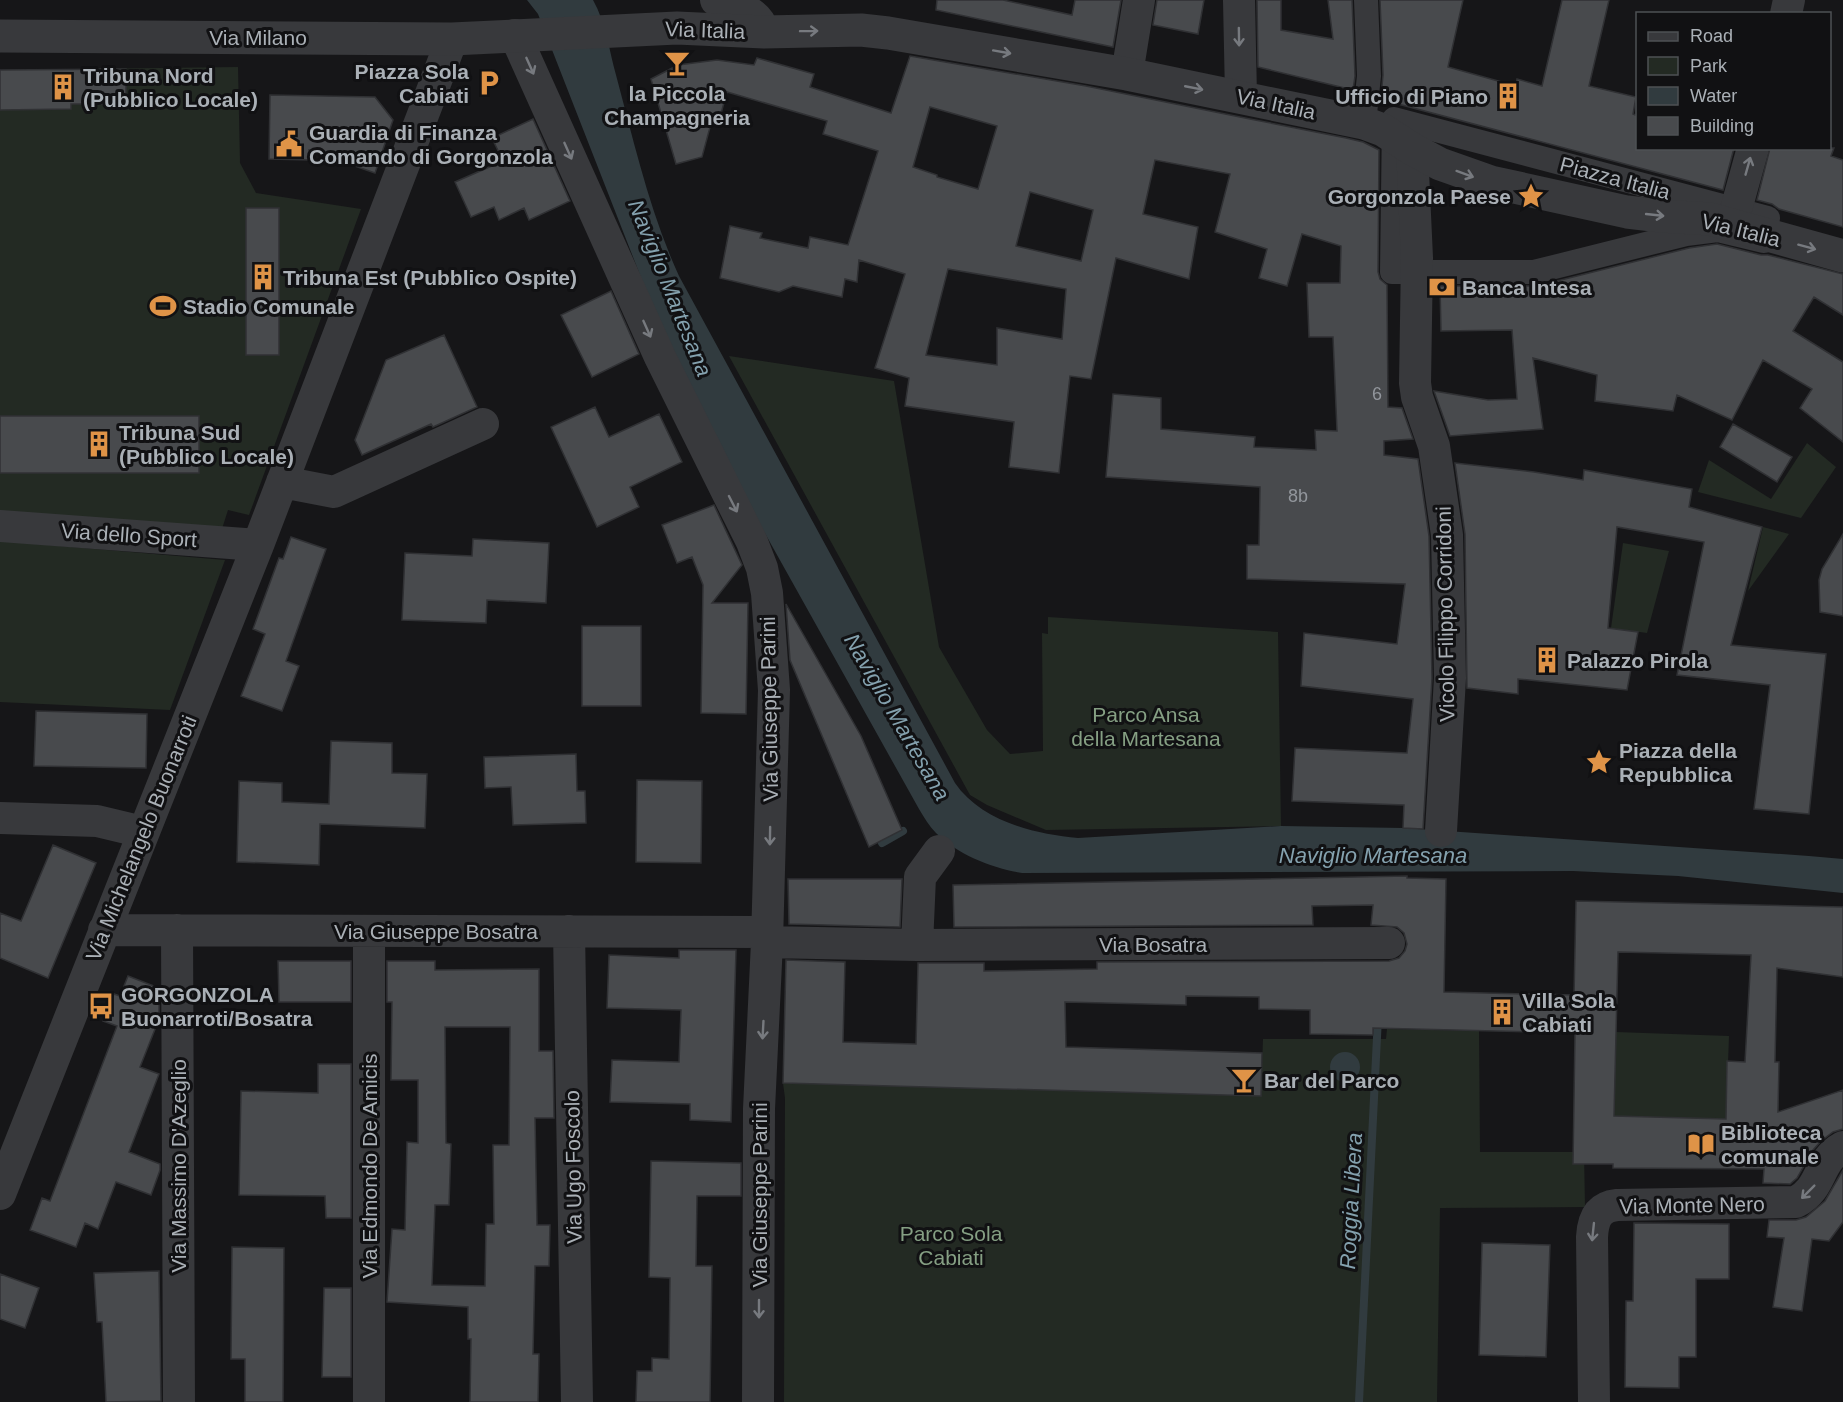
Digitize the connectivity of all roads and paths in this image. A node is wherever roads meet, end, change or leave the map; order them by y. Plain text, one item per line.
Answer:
1 (716, 0) edge
2 (1139, 0) edge
3 (1239, 0) edge
4 (1366, 0) edge
5 (640, 14) edge
6 (612, 30) joint
7 (764, 32) junction
8 (530, 34) junction
9 (0, 36) edge
10 (452, 39) junction
11 (1127, 74) junction
12 (1241, 96) junction
13 (1364, 123) junction
14 (1403, 143) junction
15 (1752, 150) edge
16 (1734, 217) junction
17 (1765, 234) junction
18 (1843, 256) edge
19 (1417, 272) junction
20 (483, 424) dead end
21 (282, 482) junction
22 (0, 525) edge
23 (258, 545) junction
24 (0, 818) edge
25 (1441, 831) dead end
26 (143, 832) junction
27 (939, 851) dead end
28 (104, 930) junction
29 (177, 930) junction
30 (369, 931) junction
31 (569, 931) junction
32 (768, 937) junction
33 (1389, 943) dead end
34 (917, 945) junction
35 (1843, 1147) edge
36 (0, 1194) edge
37 (179, 1402) edge
38 (369, 1402) edge
39 (577, 1402) edge
40 (758, 1402) edge
41 (1594, 1402) edge

1 - 7 street, Via Italia
2 - 11 street
3 -> 12 street
4 - 13 street
5 - 6 street, Via Italia
5 - 7 street, Via Italia
6 - 8 street, Via Milano
7 -> 11 street, Via Italia
8 - 10 street, Via Milano
8 -> 32 street, Via Giuseppe Parini
9 - 10 street, Via Milano
10 - 21 street, Via Michelangelo Buonarroti
11 -> 12 street, Via Italia
12 - 13 street, Via Italia
13 - 14 street, Via Italia
14 - 16 street, Via Italia
14 - 19 street, Vicolo Filippo Corridoni
16 -> 15 street
16 - 17 street, Via Italia
17 -> 18 street, Via Italia
17 - 19 street
19 - 25 street, Vicolo Filippo Corridoni
20 - 21 street
21 - 23 street, Via Michelangelo Buonarroti
22 - 23 street, Via dello Sport
23 - 26 street, Via Michelangelo Buonarroti
24 - 26 street
26 - 28 street, Via Michelangelo Buonarroti
27 - 34 street
28 - 29 street, Via Giuseppe Bosatra
28 - 36 street, Via Michelangelo Buonarroti
29 - 30 street, Via Giuseppe Bosatra
29 - 37 street, Via Massimo D'Azeglio
30 - 31 street, Via Giuseppe Bosatra
30 - 38 street, Via Edmondo De Amicis
31 - 32 street, Via Giuseppe Bosatra
31 - 39 street, Via Ugo Foscolo
32 - 34 street, Via Bosatra
32 -> 40 street, Via Giuseppe Parini
33 - 34 street, Via Bosatra
35 -> 41 street, Via Monte Nero

